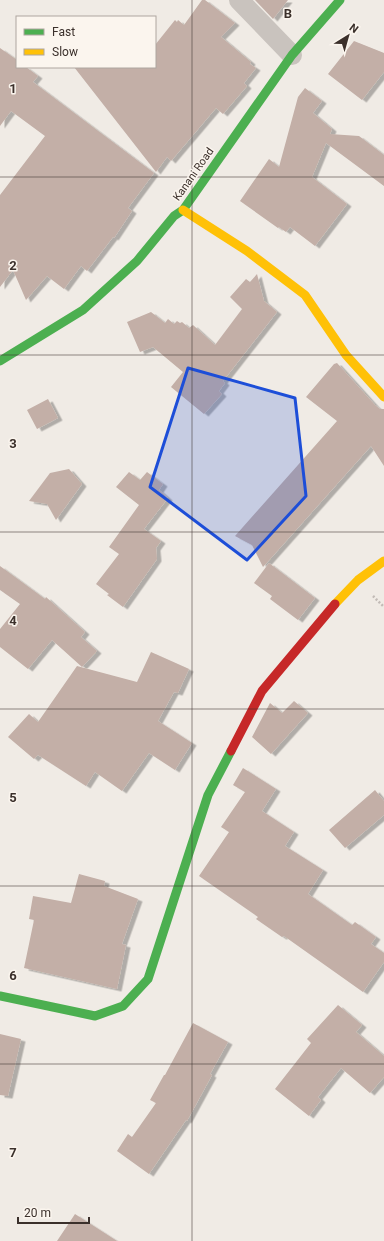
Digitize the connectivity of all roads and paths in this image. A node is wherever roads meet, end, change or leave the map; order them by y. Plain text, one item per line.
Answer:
1 (239, 0) edge
2 (340, 0) edge
3 (292, 55) junction
4 (182, 210) junction
5 (0, 361) edge
6 (384, 397) edge
7 (384, 561) edge
8 (0, 996) edge

1 - 3 street
2 - 3 street, Kanani Road
3 - 4 street, Kanani Road
4 - 5 street, Kanani Road
4 - 6 street
7 - 8 street

